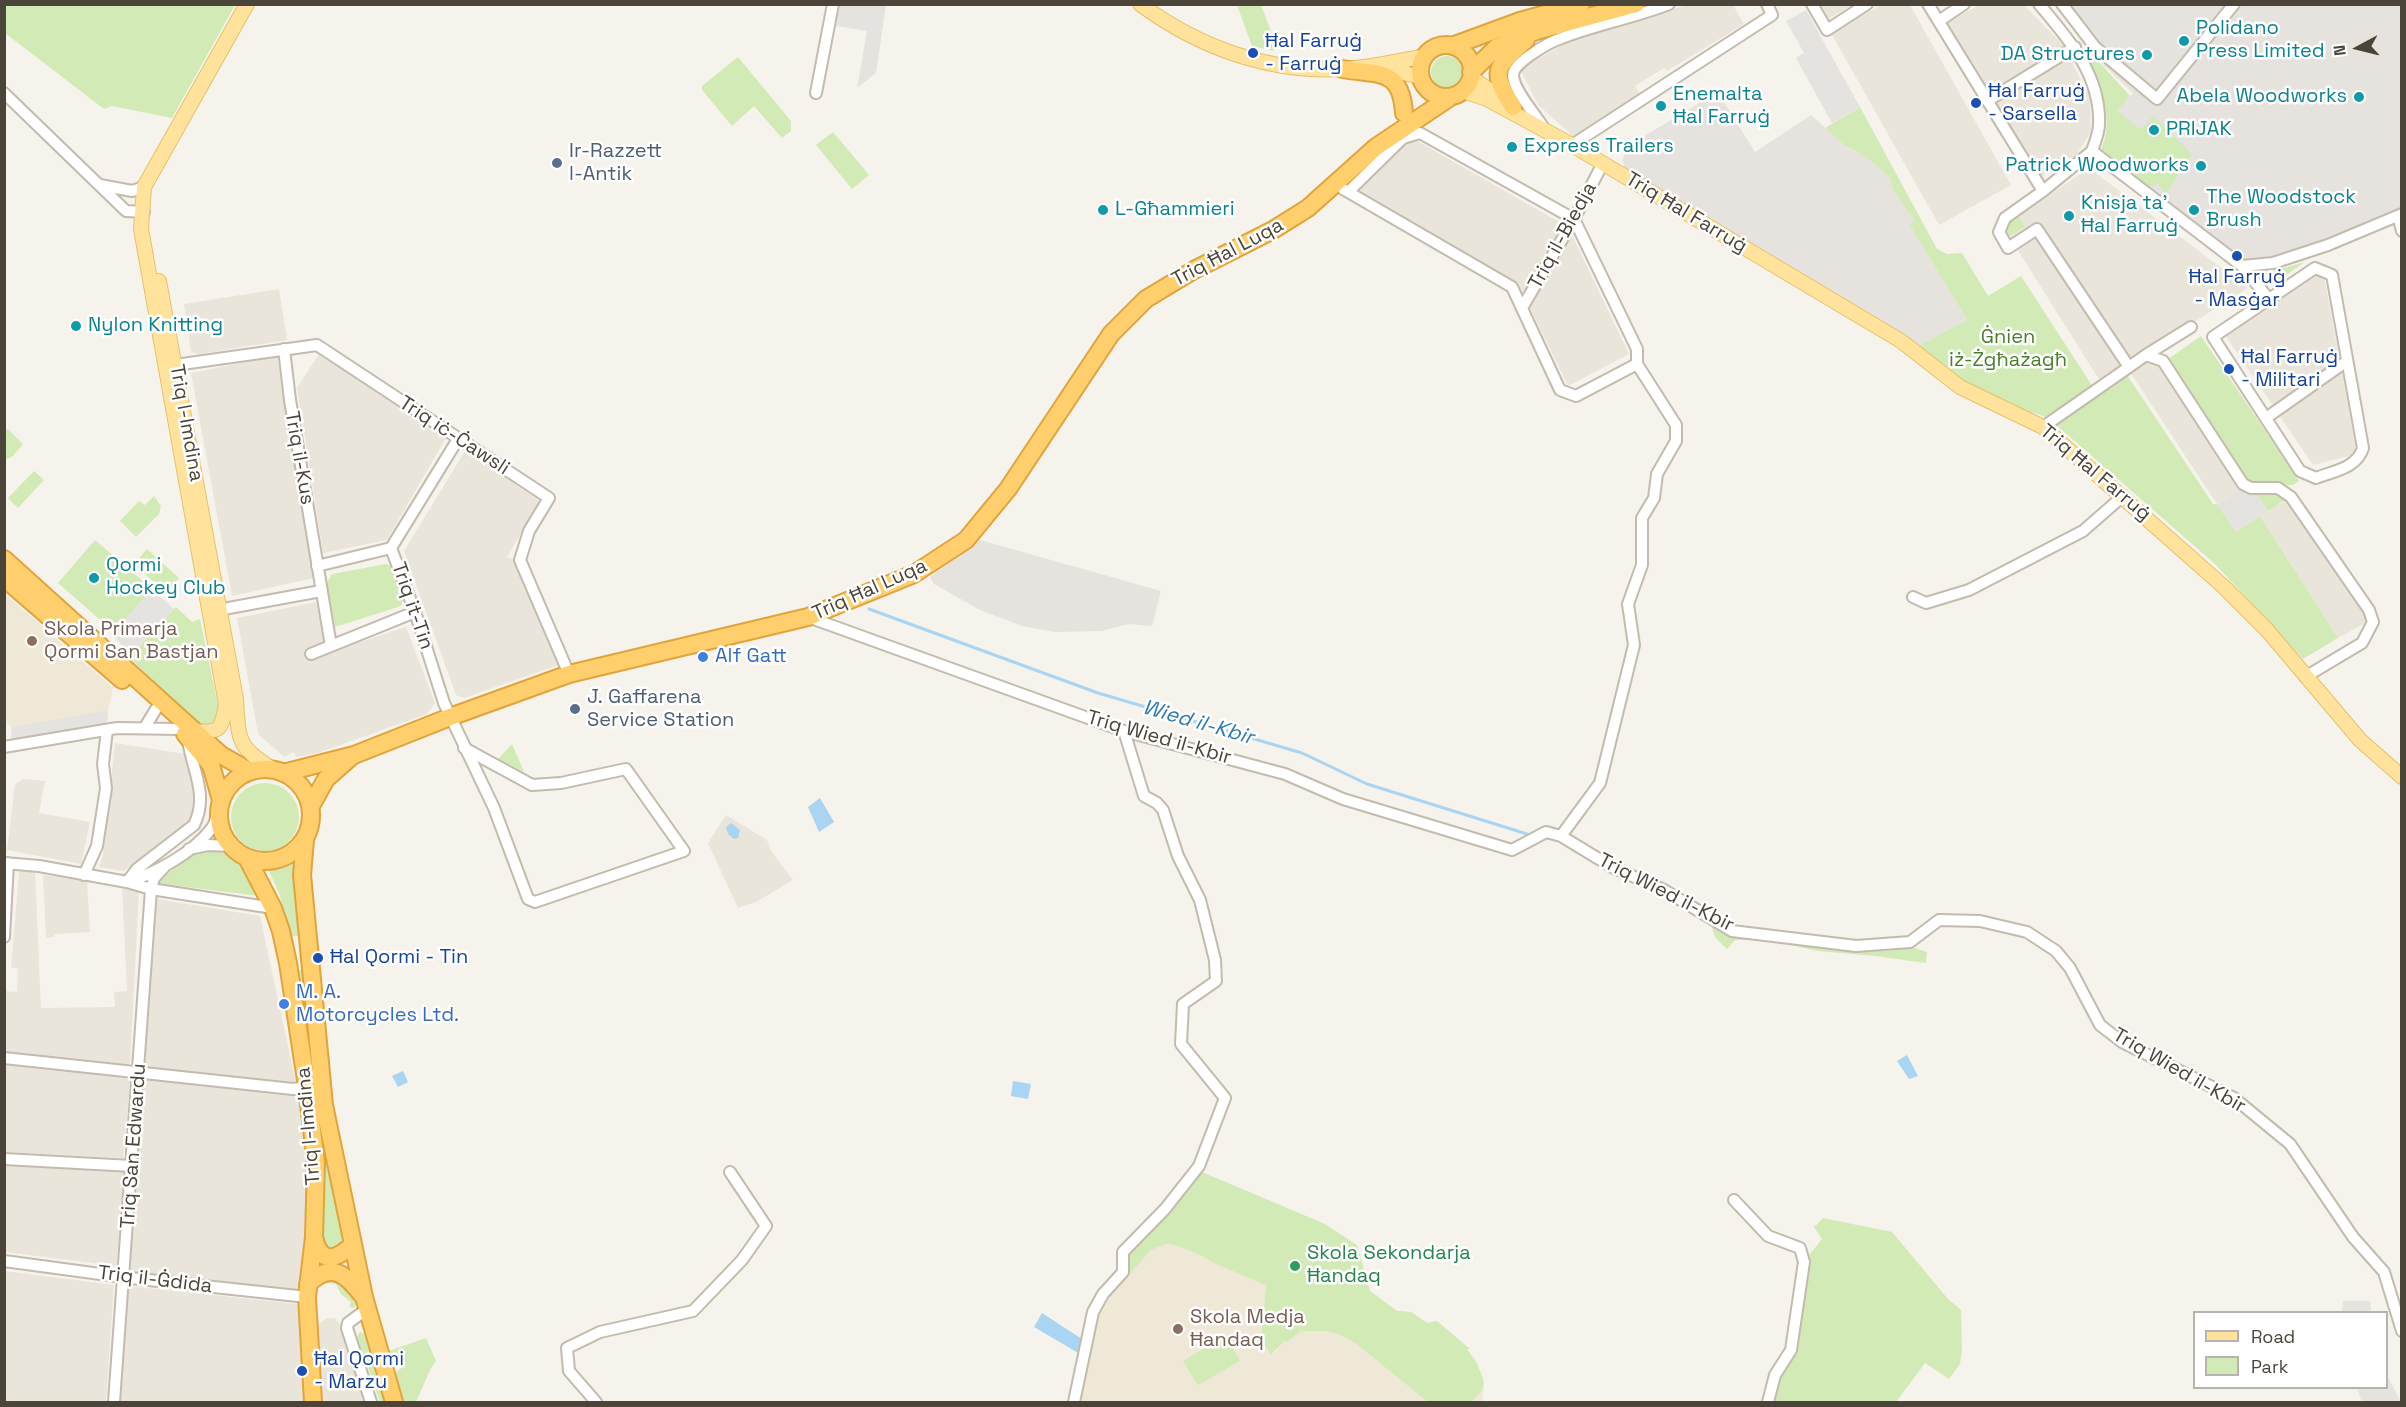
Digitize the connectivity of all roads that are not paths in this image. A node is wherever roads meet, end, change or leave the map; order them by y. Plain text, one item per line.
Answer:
1 (247, 4) edge
2 (833, 4) edge
3 (1140, 4) edge
4 (1581, 4) edge
5 (1636, 4) edge
6 (1668, 4) edge
7 (1767, 4) edge
8 (1812, 4) edge
9 (1867, 4) edge
10 (1928, 4) edge
11 (1964, 4) edge
12 (2039, 4) edge
13 (2062, 4) edge
14 (2234, 4) edge
15 (1939, 21) junction
16 (1536, 31) junction
17 (1452, 46) junction
18 (2075, 47) junction
19 (1423, 57) junction
20 (1367, 66) junction
21 (1342, 69) junction
22 (1423, 82) junction
23 (1464, 84) junction
24 (4, 93) edge
25 (816, 93) dead end
26 (1987, 101) junction
27 (1513, 107) junction
28 (1404, 113) junction
29 (1546, 130) junction
30 (1572, 145) junction
31 (1376, 147) junction
32 (2092, 151) junction
33 (1603, 164) junction
34 (100, 185) junction
35 (144, 187) junction
36 (1342, 188) junction
37 (2043, 191) junction
38 (144, 212) junction
39 (2400, 215) edge
40 (1574, 219) junction
41 (2402, 231) edge
42 (2242, 266) junction
43 (2268, 298) junction
44 (1522, 308) junction
45 (2191, 327) dead end
46 (284, 349) junction
47 (2146, 355) junction
48 (2347, 362) junction
49 (1637, 364) junction
50 (176, 365) junction
51 (2129, 367) junction
52 (2266, 418) junction
53 (2043, 427) junction
54 (458, 439) junction
55 (2122, 496) junction
56 (391, 548) junction
57 (4, 559) edge
58 (317, 566) junction
59 (5, 579) edge
60 (321, 591) junction
61 (1913, 597) dead end
62 (219, 610) junction
63 (415, 612) junction
64 (808, 617) junction
65 (331, 646) junction
66 (311, 654) dead end
67 (568, 674) junction
68 (2305, 677) junction
69 (156, 709) junction
70 (450, 717) junction
71 (145, 727) junction
72 (107, 730) junction
73 (1124, 731) junction
74 (188, 732) junction
75 (4, 747) edge
76 (464, 748) junction
77 (354, 755) junction
78 (249, 771) junction
79 (278, 771) junction
80 (2402, 777) edge
81 (220, 806) junction
82 (311, 806) junction
83 (1561, 836) junction
84 (305, 840) junction
85 (230, 846) junction
86 (189, 849) junction
87 (248, 858) junction
88 (6, 863) edge
89 (166, 865) junction
90 (84, 874) junction
91 (127, 882) junction
92 (151, 889) junction
93 (273, 908) junction
94 (4, 937) edge
95 (4, 1058) edge
96 (139, 1073) junction
97 (307, 1087) junction
98 (4, 1159) edge
99 (132, 1166) junction
100 (730, 1172) dead end
101 (1734, 1200) dead end
102 (314, 1237) junction
103 (352, 1245) junction
104 (4, 1261) edge
105 (124, 1277) junction
106 (307, 1291) junction
107 (365, 1303) junction
108 (2402, 1331) edge
109 (114, 1402) edge
110 (313, 1402) edge
111 (371, 1402) edge
112 (394, 1402) edge
113 (596, 1402) edge
114 (1074, 1402) edge
115 (1768, 1402) edge

1 - 35 main road
2 - 25 street
3 - 21 main road
4 - 17 highway
5 - 16 highway, Triq Ħal Luqa
6 - 29 street
7 - 30 street
8 - 9 street
10 - 15 street
11 - 15 street
12 - 18 street
13 - 14 street
15 - 26 street
16 - 23 highway, Triq Ħal Luqa
16 - 27 highway
17 - 19 highway
17 - 23 highway
18 - 26 street
18 - 32 street
19 - 20 main road
19 - 22 highway
20 - 21 main road
20 - 22 main road
21 - 28 highway
22 - 23 highway
22 - 28 highway, Triq Ħal Luqa
23 - 27 main road, Triq Ħal Farruġ
23 - 29 main road, Triq Ħal Farruġ
23 - 31 highway, Triq Ħal Luqa
24 - 34 street
26 - 37 street
27 - 29 main road, Triq Ħal Farruġ
28 - 31 highway, Triq Ħal Luqa
29 - 30 main road, Triq Ħal Farruġ
30 - 33 main road, Triq Ħal Farruġ
31 - 36 highway, Triq Ħal Luqa
32 - 37 street
32 - 42 street
33 - 40 street, Triq il-Biedja
33 - 53 main road, Triq Ħal Farruġ
34 - 35 street
34 - 38 street
35 - 38 main road
36 - 40 street
36 - 44 street
36 - 64 highway, Triq Ħal Luqa
37 - 51 street
38 - 50 main road, Triq l-Imdina
38 - 74 main road, Triq l-Imdina
39 - 41 street
39 - 42 street
40 - 44 street, Triq il-Biedja
40 - 49 street
42 - 43 street
43 - 48 street
43 - 52 street
44 - 49 street
45 - 47 street
46 - 50 street, Triq iċ-Ċawsli
46 - 54 street, Triq iċ-Ċawsli
46 - 58 street, Triq il-Kus
47 - 51 street
47 - 68 street
48 - 52 street
48 - 52 street
49 - 83 street
50 - 62 main road, Triq l-Imdina
51 - 53 street
53 - 55 main road, Triq Ħal Farruġ
54 - 56 street, Triq it-Tin
54 - 67 street, Triq iċ-Ċawsli
55 - 61 street
55 - 68 main road, Triq Ħal Farruġ
56 - 58 street
56 - 63 street, Triq it-Tin
57 - 74 highway
58 - 60 street, Triq il-Kus
59 - 69 highway
60 - 62 street
60 - 65 street, Triq il-Kus
62 - 79 main road, Triq l-Imdina
63 - 65 street
63 - 70 street, Triq it-Tin
64 - 67 highway, Triq Ħal Luqa
64 - 73 street, Triq Wied il-Kbir
65 - 66 street
67 - 70 highway, Triq Ħal Luqa
68 - 80 main road, Triq Ħal Farruġ
69 - 71 street
69 - 74 highway
70 - 76 street, Triq it-Tin
70 - 77 highway, Triq Ħal Luqa
71 - 72 street
71 - 74 street
72 - 75 street
72 - 90 street
73 - 83 street, Triq Wied il-Kbir
73 - 114 street
74 - 78 highway
74 - 81 highway
74 - 91 street
76 - 76 street, Triq it-Tin
77 - 79 highway, Triq Ħal Luqa
77 - 82 highway, Triq Ħal Luqa
78 - 79 highway
78 - 81 highway
79 - 82 highway
81 - 85 highway
81 - 86 street
82 - 84 highway
83 - 108 street, Triq Wied il-Kbir
84 - 87 highway
84 - 103 highway
85 - 86 street
85 - 87 highway
86 - 89 street
87 - 93 highway, Triq l-Imdina
88 - 90 street
88 - 94 street
89 - 91 street
89 - 92 street
90 - 91 street
91 - 92 street
92 - 93 street
92 - 96 street, Triq San Edwardu
93 - 97 highway, Triq l-Imdina
95 - 96 street
96 - 97 street
96 - 99 street, Triq San Edwardu
97 - 102 highway, Triq l-Imdina
98 - 99 street
99 - 105 street, Triq San Edwardu
100 - 113 street
101 - 115 street
102 - 103 highway
102 - 106 highway, Triq l-Imdina
103 - 107 highway
104 - 105 street, Triq il-Ġdida
105 - 106 street, Triq il-Ġdida
105 - 109 street, Triq San Edwardu
106 - 107 highway
106 - 110 highway, Triq l-Imdina
107 - 111 street
107 - 112 highway

